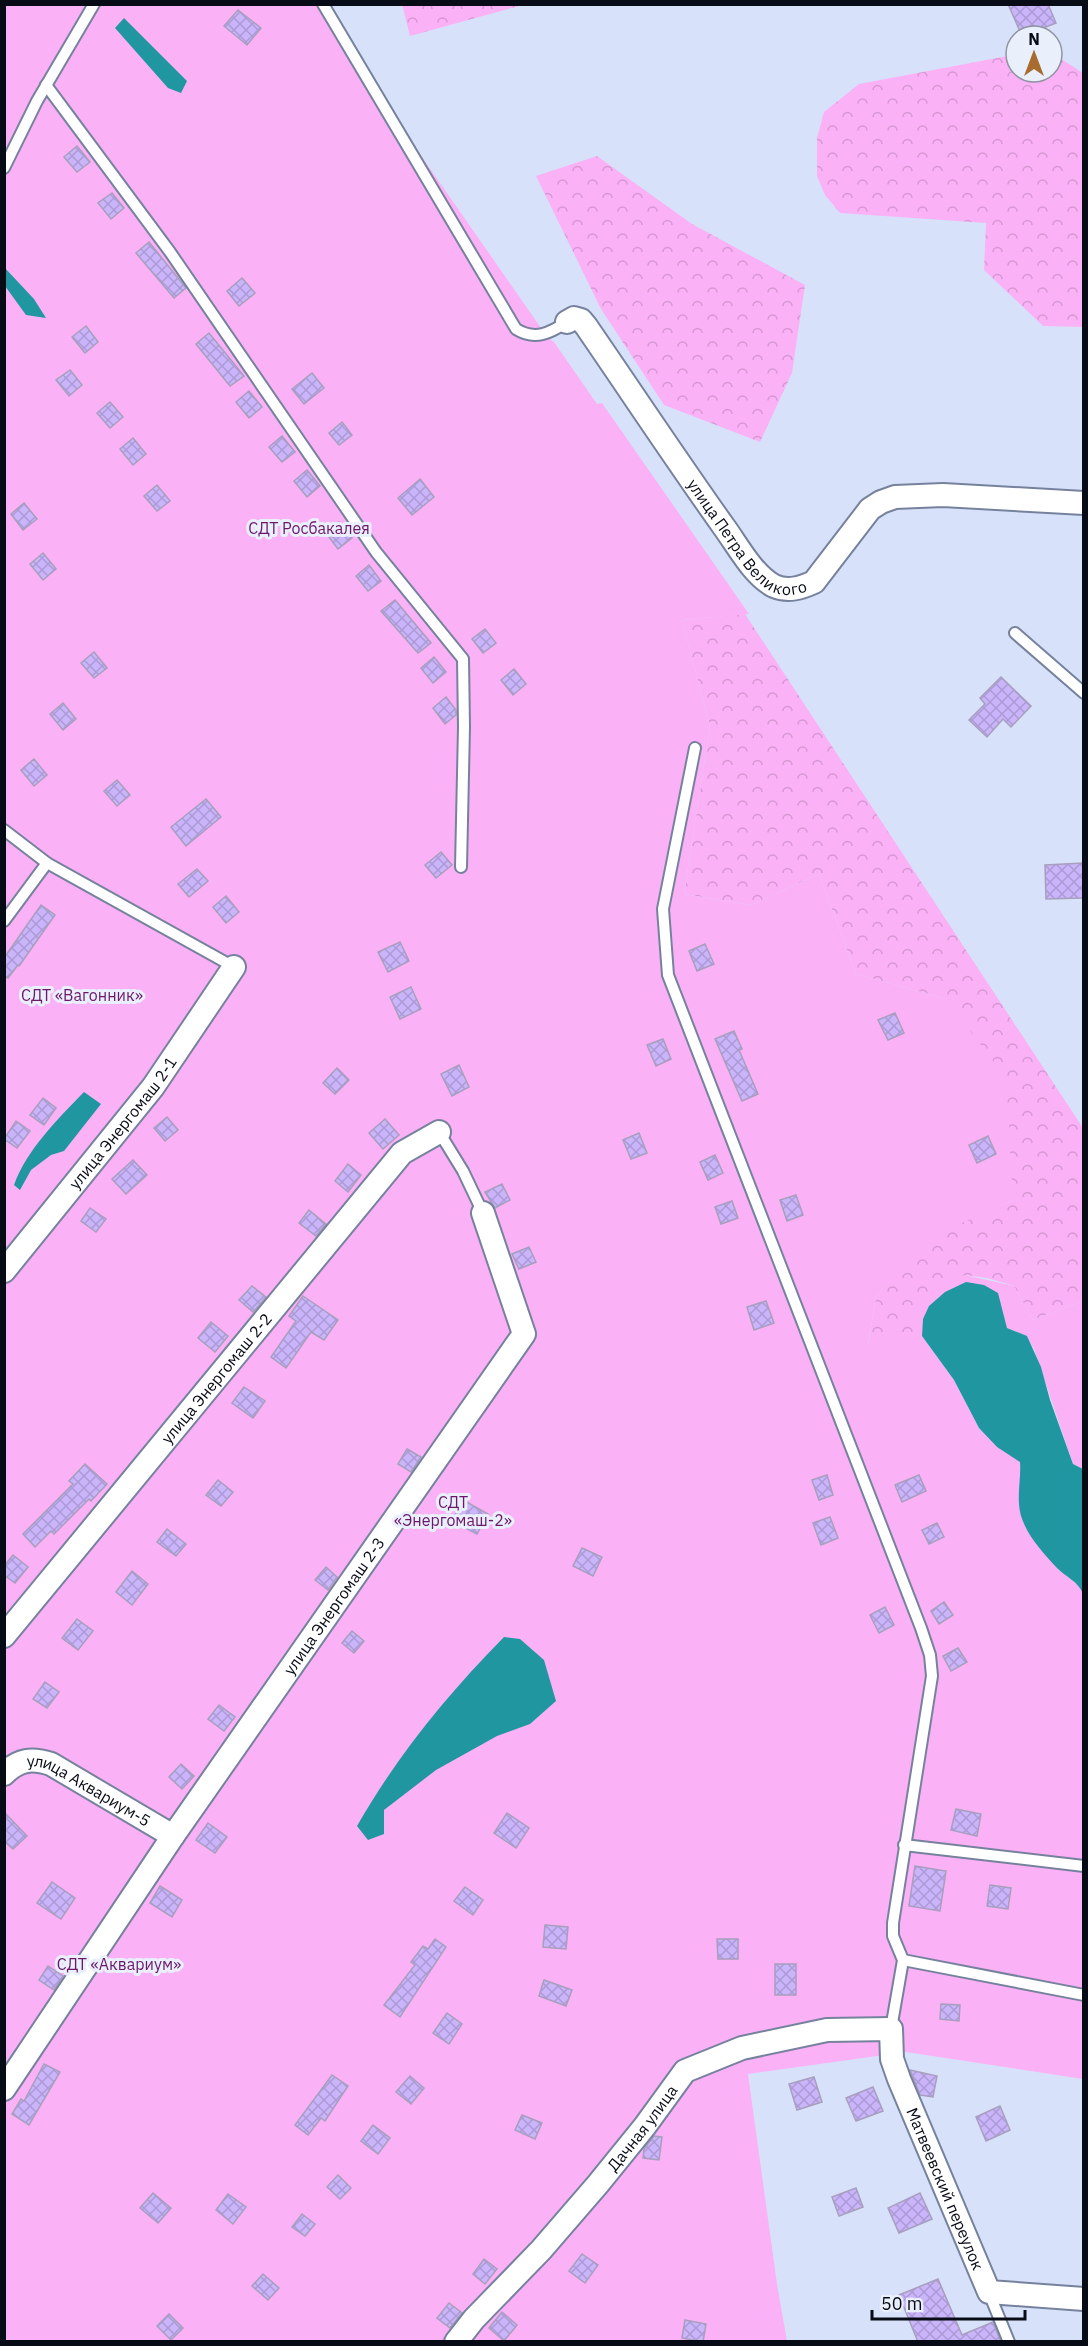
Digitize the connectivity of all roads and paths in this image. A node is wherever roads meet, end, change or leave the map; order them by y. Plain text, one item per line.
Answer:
1 (94, 4) edge
2 (323, 4) edge
3 (46, 85) junction
4 (4, 168) edge
5 (567, 322) joint
6 (1083, 503) edge
7 (1015, 633) dead end
8 (1083, 693) edge
9 (695, 748) dead end
10 (4, 830) edge
11 (47, 863) junction
12 (461, 867) dead end
13 (4, 921) edge
14 (234, 967) joint
15 (439, 1132) joint
16 (483, 1213) joint
17 (4, 1271) edge
18 (4, 1636) edge
19 (4, 1774) edge
20 (173, 1836) junction
21 (904, 1845) junction
22 (1083, 1866) edge
23 (903, 1960) junction
24 (1083, 1995) edge
25 (891, 2029) junction
26 (4, 2089) edge
27 (989, 2292) junction
28 (1083, 2299) edge
29 (456, 2342) edge
30 (1009, 2342) edge

1 - 3 lane
2 - 5 lane
3 - 4 lane
3 - 12 lane
5 - 6 street, улица Петра Великого
7 - 8 lane
9 - 21 lane
10 - 11 lane
11 - 13 lane
11 - 14 lane
14 - 17 street, улица Энергомаш 2-1
15 - 16 lane
15 - 18 street, улица Энергомаш 2-2
16 - 20 street, улица Энергомаш 2-3
19 - 20 street, улица Аквариум-5
20 - 26 street
21 - 22 lane
21 - 23 lane
23 - 24 lane
23 - 25 lane
25 - 27 street, Матвеевский переулок
25 - 29 street, Дачная улица
27 - 28 street
27 - 30 lane

